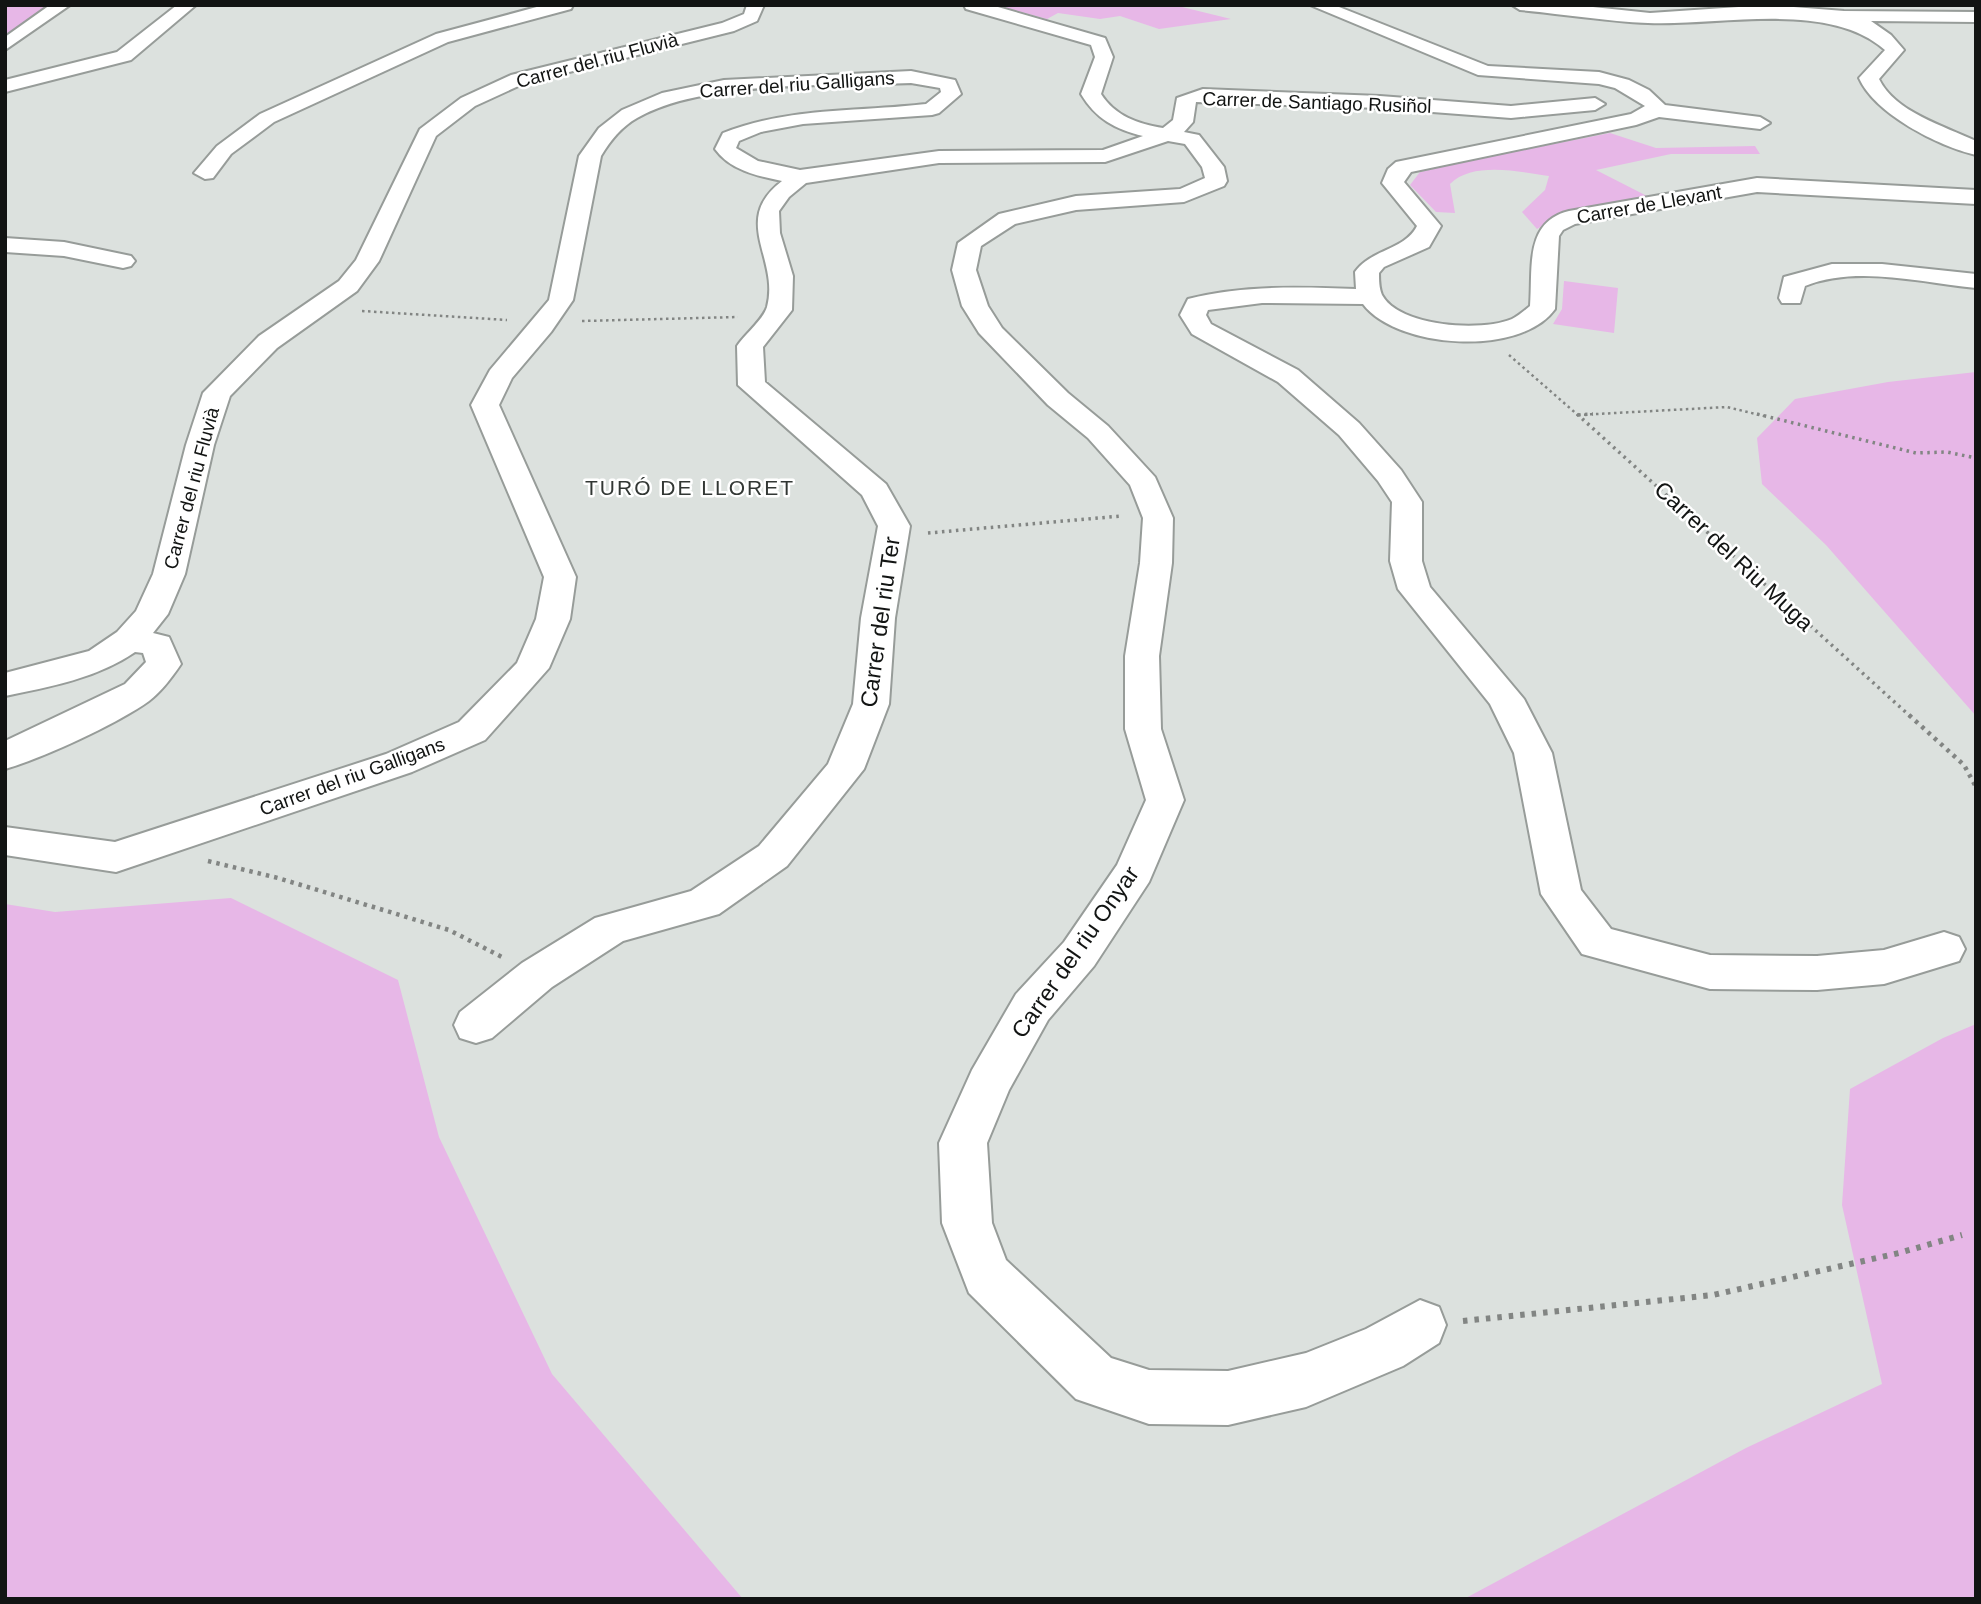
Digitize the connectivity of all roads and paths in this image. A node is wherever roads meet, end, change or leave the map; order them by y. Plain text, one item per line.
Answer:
1 (62, 5) edge
2 (188, 5) edge
3 (565, 5) edge
4 (756, 5) edge
5 (972, 5) edge
6 (1318, 5) edge
7 (1520, 5) edge
8 (1844, 16) junction
9 (1976, 17) edge
10 (5, 45) edge
11 (5, 86) edge
12 (1648, 102) junction
13 (1760, 123) dead end
14 (1167, 135) junction
15 (1976, 149) edge
16 (205, 173) dead end
17 (800, 177) junction
18 (1976, 197) edge
19 (5, 245) edge
20 (123, 261) dead end
21 (1976, 281) edge
22 (1371, 297) junction
23 (1791, 298) dead end
24 (320, 308) junction
25 (774, 316) junction
26 (547, 322) junction
27 (1485, 334) junction
28 (1577, 415) dead end
29 (1976, 458) edge
30 (1156, 513) junction
31 (892, 536) junction
32 (130, 640) junction
33 (5, 685) edge
34 (5, 756) edge
35 (1976, 787) edge
36 (5, 841) edge
37 (146, 847) junction
38 (1944, 949) dead end
39 (537, 975) junction
40 (476, 1025) dead end
41 (1962, 1235) dead end
42 (1420, 1325) joint

1 - 10 street
2 - 11 street
3 - 16 street
4 - 24 street, Carrer del riu Fluvià
5 - 14 street
6 - 12 street
7 - 8 street
8 - 9 street
8 - 15 street
12 - 13 street
12 - 14 street, Carrer de Santiago Rusiñol
12 - 22 street
14 - 17 street
14 - 30 street, Carrer del riu Onyar
17 - 25 street, Carrer del riu Ter
17 - 26 street, Carrer del riu Galligans
18 - 27 street, Carrer de Llevant
19 - 20 street
21 - 23 street
22 - 27 street, Carrer de Llevant
22 - 38 street
24 - 26 path
24 - 32 street, Carrer del riu Fluvià
25 - 26 path
25 - 31 street, Carrer del riu Ter
26 - 37 street, Carrer del riu Galligans
27 - 35 path, Carrer del Riu Muga
28 - 29 path
30 - 31 path
30 - 42 street, Carrer del riu Onyar
31 - 39 street, Carrer del riu Ter
32 - 33 street, Carrer del riu Fluvià
32 - 34 street
36 - 37 street, Carrer del riu Galligans
37 - 39 path
39 - 40 street, Carrer del riu Ter
41 - 42 path

